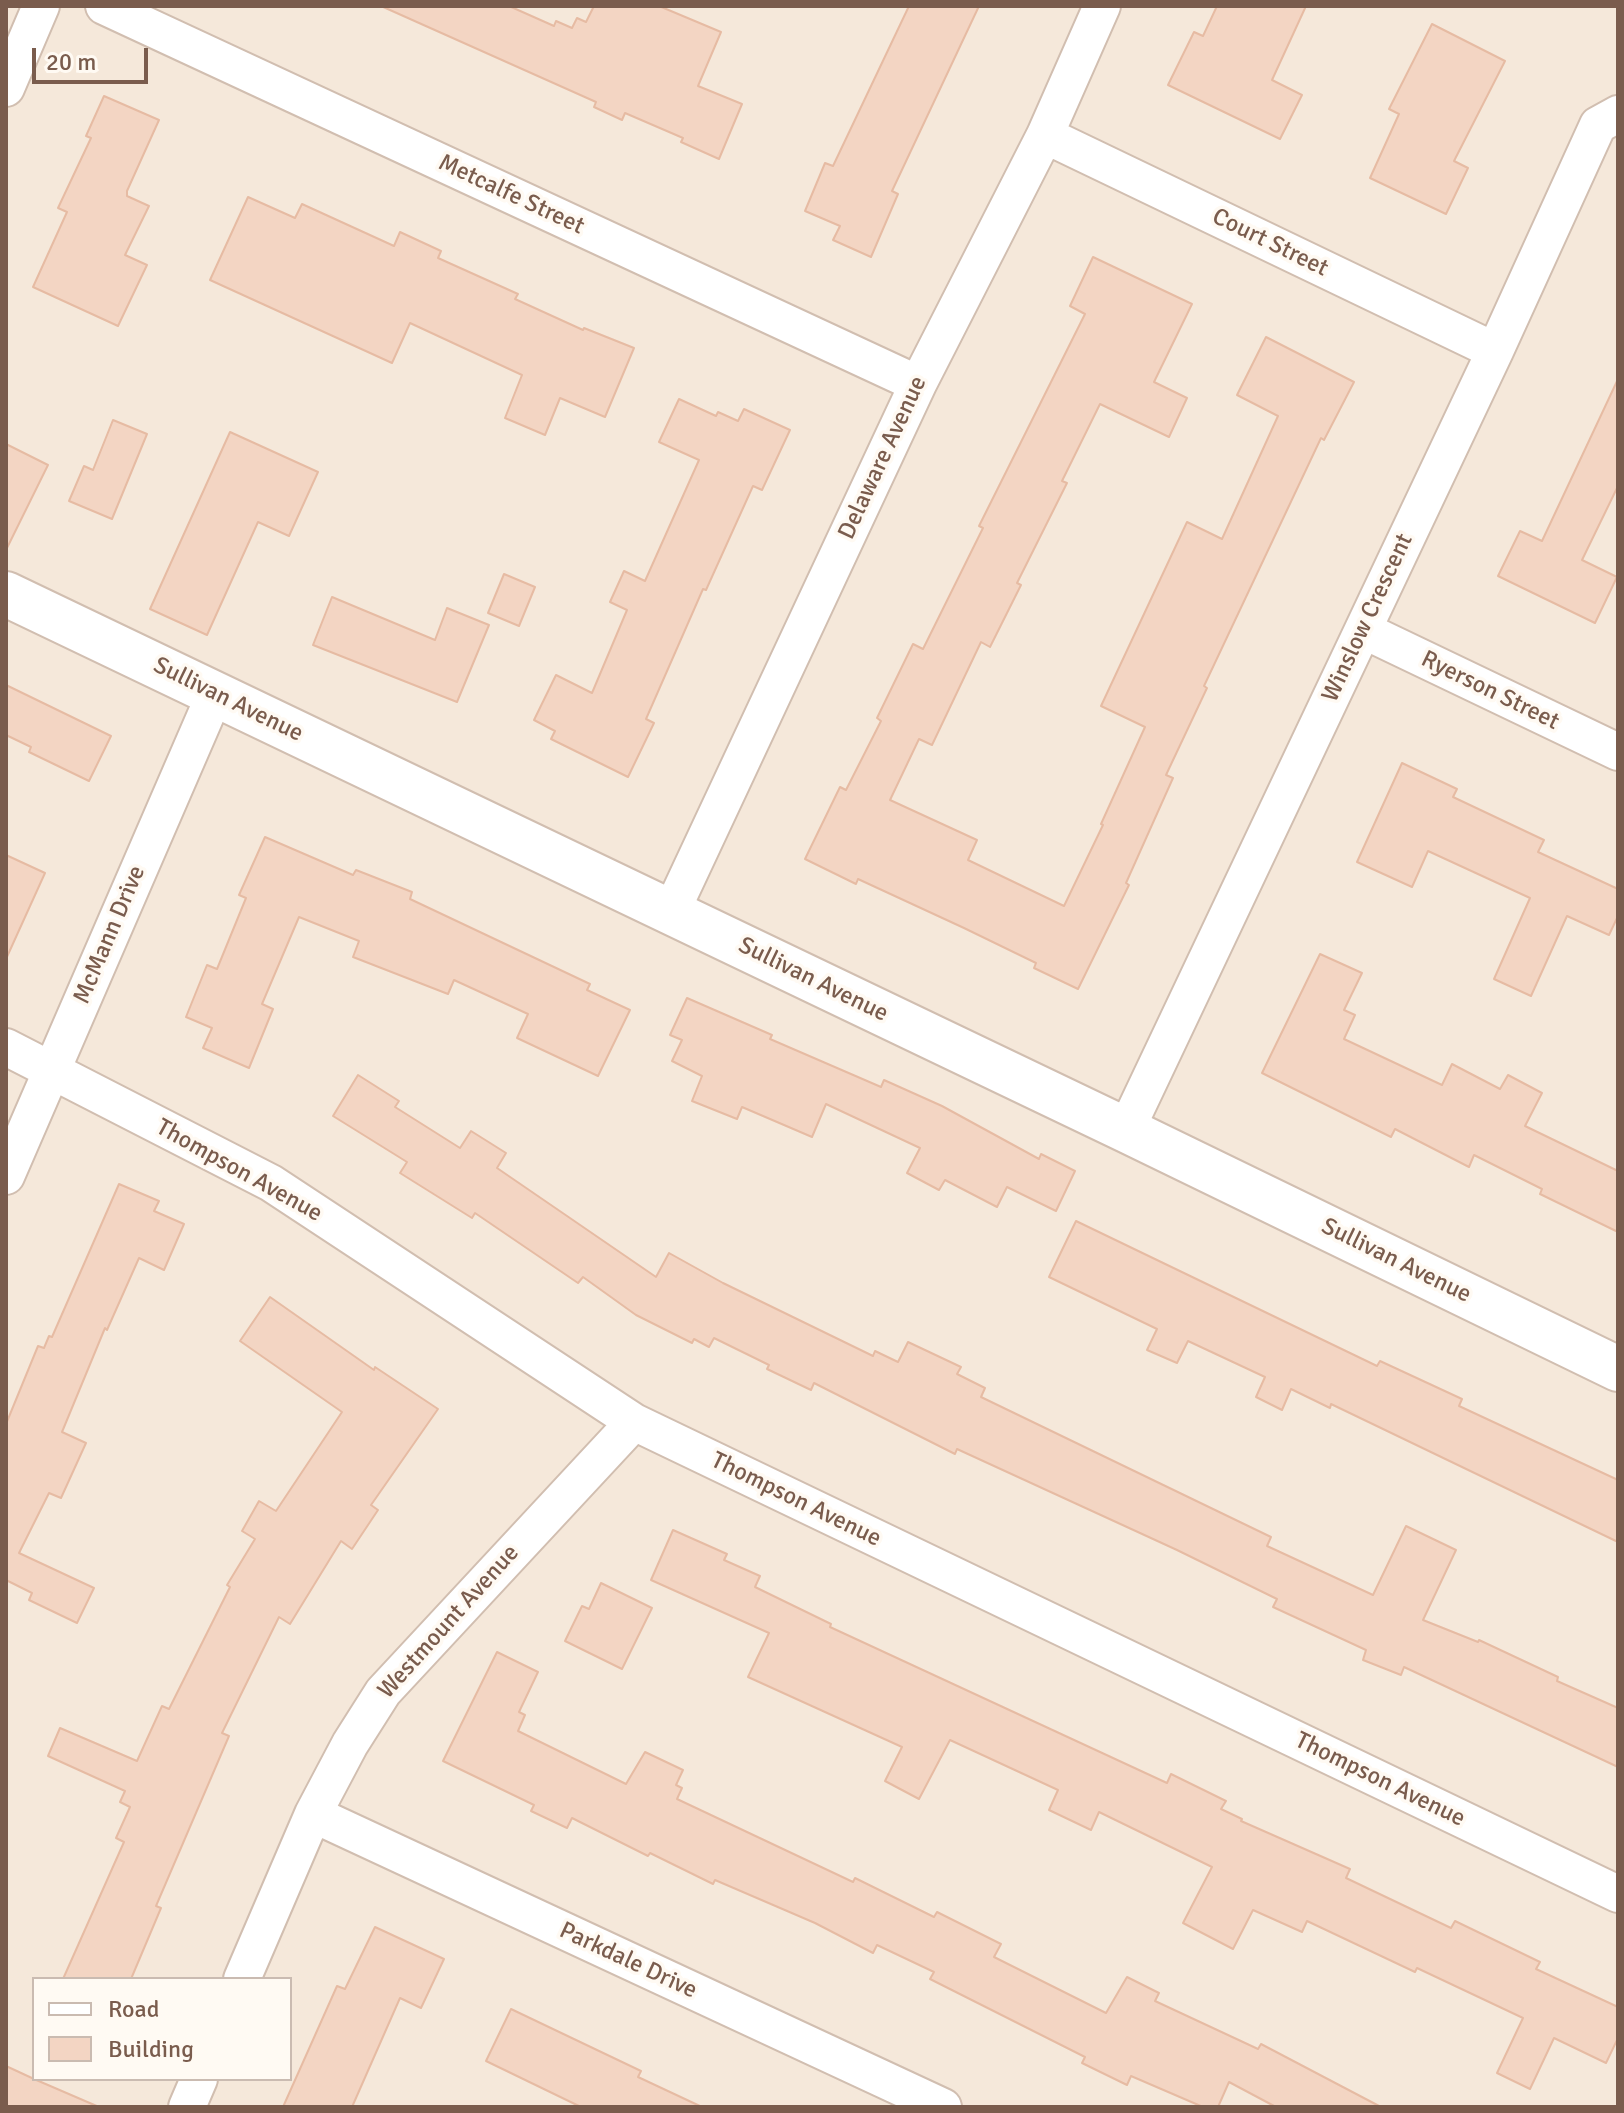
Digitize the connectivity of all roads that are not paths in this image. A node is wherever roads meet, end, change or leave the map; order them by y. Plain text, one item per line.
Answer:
1 (41, 6) edge
2 (104, 6) edge
3 (1102, 6) edge
4 (6, 88) edge
5 (1618, 114) edge
6 (1045, 135) junction
7 (1495, 351) junction
8 (918, 384) junction
9 (6, 594) edge
10 (1363, 630) junction
11 (215, 694) junction
12 (1618, 752) edge
13 (671, 912) junction
14 (6, 1047) edge
15 (52, 1069) junction
16 (1126, 1130) junction
17 (6, 1176) edge
18 (1618, 1369) edge
19 (634, 1422) junction
20 (313, 1814) junction
21 (1618, 1894) edge
22 (243, 1977) edge
23 (198, 2081) edge
24 (187, 2107) edge
25 (943, 2107) edge

1 - 4 street
2 - 8 street, Metcalfe Street
3 - 6 street, Delaware Avenue
5 - 7 street, Winslow Crescent
6 - 7 street, Court Street
6 - 8 street, Delaware Avenue
7 - 10 street, Winslow Crescent
8 - 13 street, Delaware Avenue
9 - 11 street, Sullivan Avenue
10 - 12 street, Ryerson Street
10 - 16 street, Winslow Crescent
11 - 13 street, Sullivan Avenue
11 - 15 street, McMann Drive
13 - 16 street, Sullivan Avenue
14 - 15 street, Thompson Avenue
15 - 17 street, McMann Drive
15 - 19 street, Thompson Avenue
16 - 18 street, Sullivan Avenue
19 - 20 street, Westmount Avenue
19 - 21 street, Thompson Avenue
20 - 22 street, Westmount Avenue
20 - 25 street, Parkdale Drive
23 - 24 street

